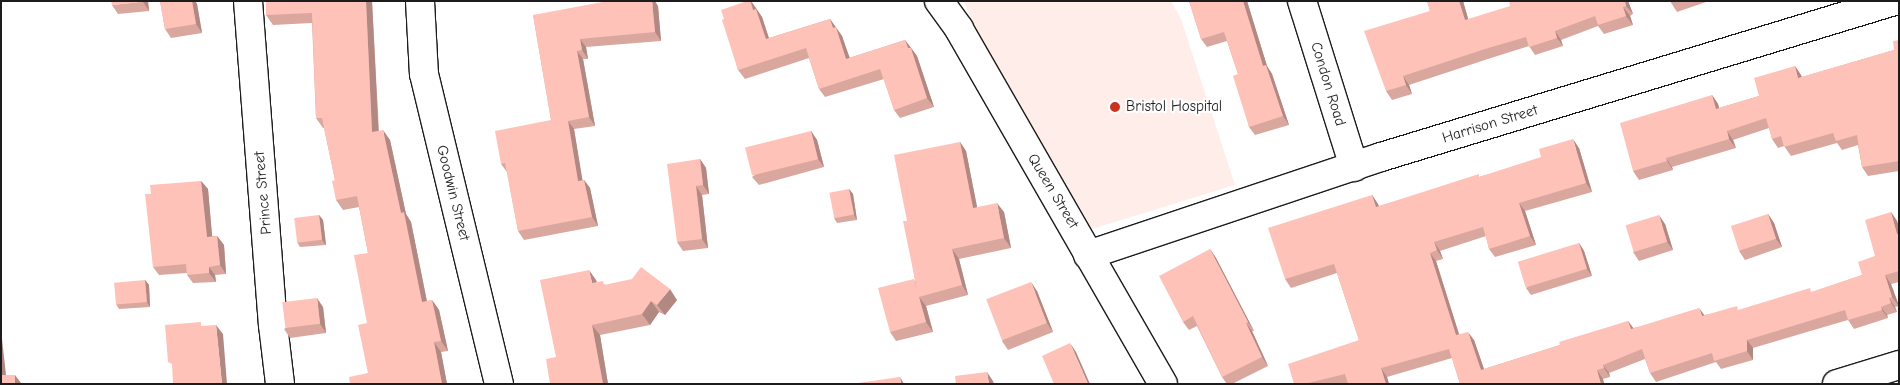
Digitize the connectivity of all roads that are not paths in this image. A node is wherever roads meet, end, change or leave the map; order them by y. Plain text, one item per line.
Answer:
1 (248, 1) edge
2 (420, 1) edge
3 (939, 1) edge
4 (1302, 1) edge
5 (1894, 1) edge
6 (1354, 166) junction
7 (1088, 255) junction
8 (1899, 365) edge
9 (280, 384) edge
10 (499, 384) edge
11 (1163, 384) edge
12 (1837, 384) edge

1 - 9 street, Prince Street
2 - 10 street, Goodwin Street
3 - 7 street, Queen Street
4 - 6 street, Condon Road
5 - 6 street, Harrison Street
6 - 7 street, Harrison Street
7 - 11 street, Queen Street
8 - 12 street

